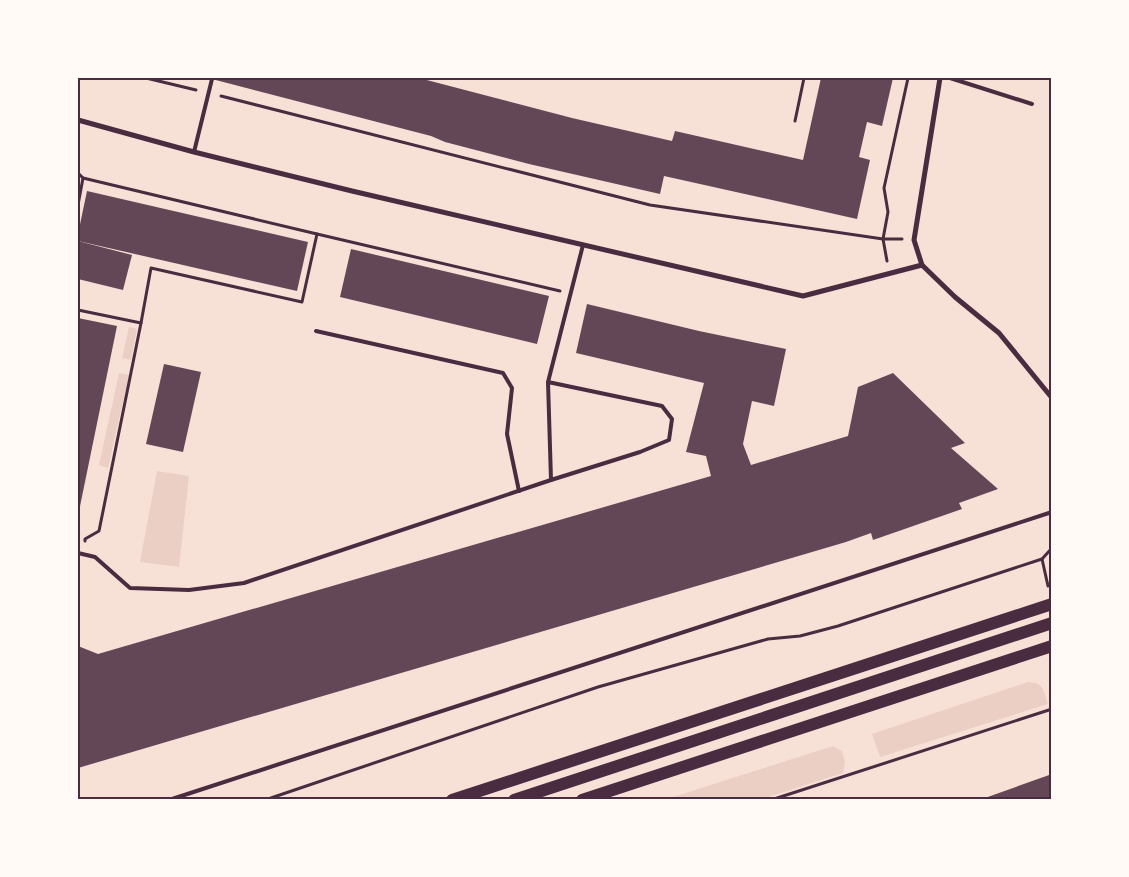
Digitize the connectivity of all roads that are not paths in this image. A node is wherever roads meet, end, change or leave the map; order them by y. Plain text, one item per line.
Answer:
1 (940, 78) edge
2 (950, 78) edge
3 (212, 79) dead end
4 (1032, 104) dead end
5 (78, 120) edge
6 (194, 152) junction
7 (583, 245) junction
8 (922, 265) junction
9 (316, 331) dead end
10 (548, 382) junction
11 (1052, 398) edge
12 (551, 480) junction
13 (519, 491) junction
14 (1052, 512) edge
15 (79, 554) edge
16 (1052, 604) edge
17 (1052, 623) edge
18 (1052, 646) edge
19 (169, 800) edge
20 (452, 800) edge
21 (514, 800) edge
22 (582, 800) edge

1 - 8 street
2 - 4 lane
3 - 6 lane
5 - 6 street
6 - 7 street
7 - 8 street
7 - 10 lane
8 - 11 street
9 - 13 lane
10 - 12 lane
10 - 12 lane
12 - 13 lane
13 - 15 lane
14 - 19 lane
16 - 20 main road
17 - 21 main road
18 - 22 main road

